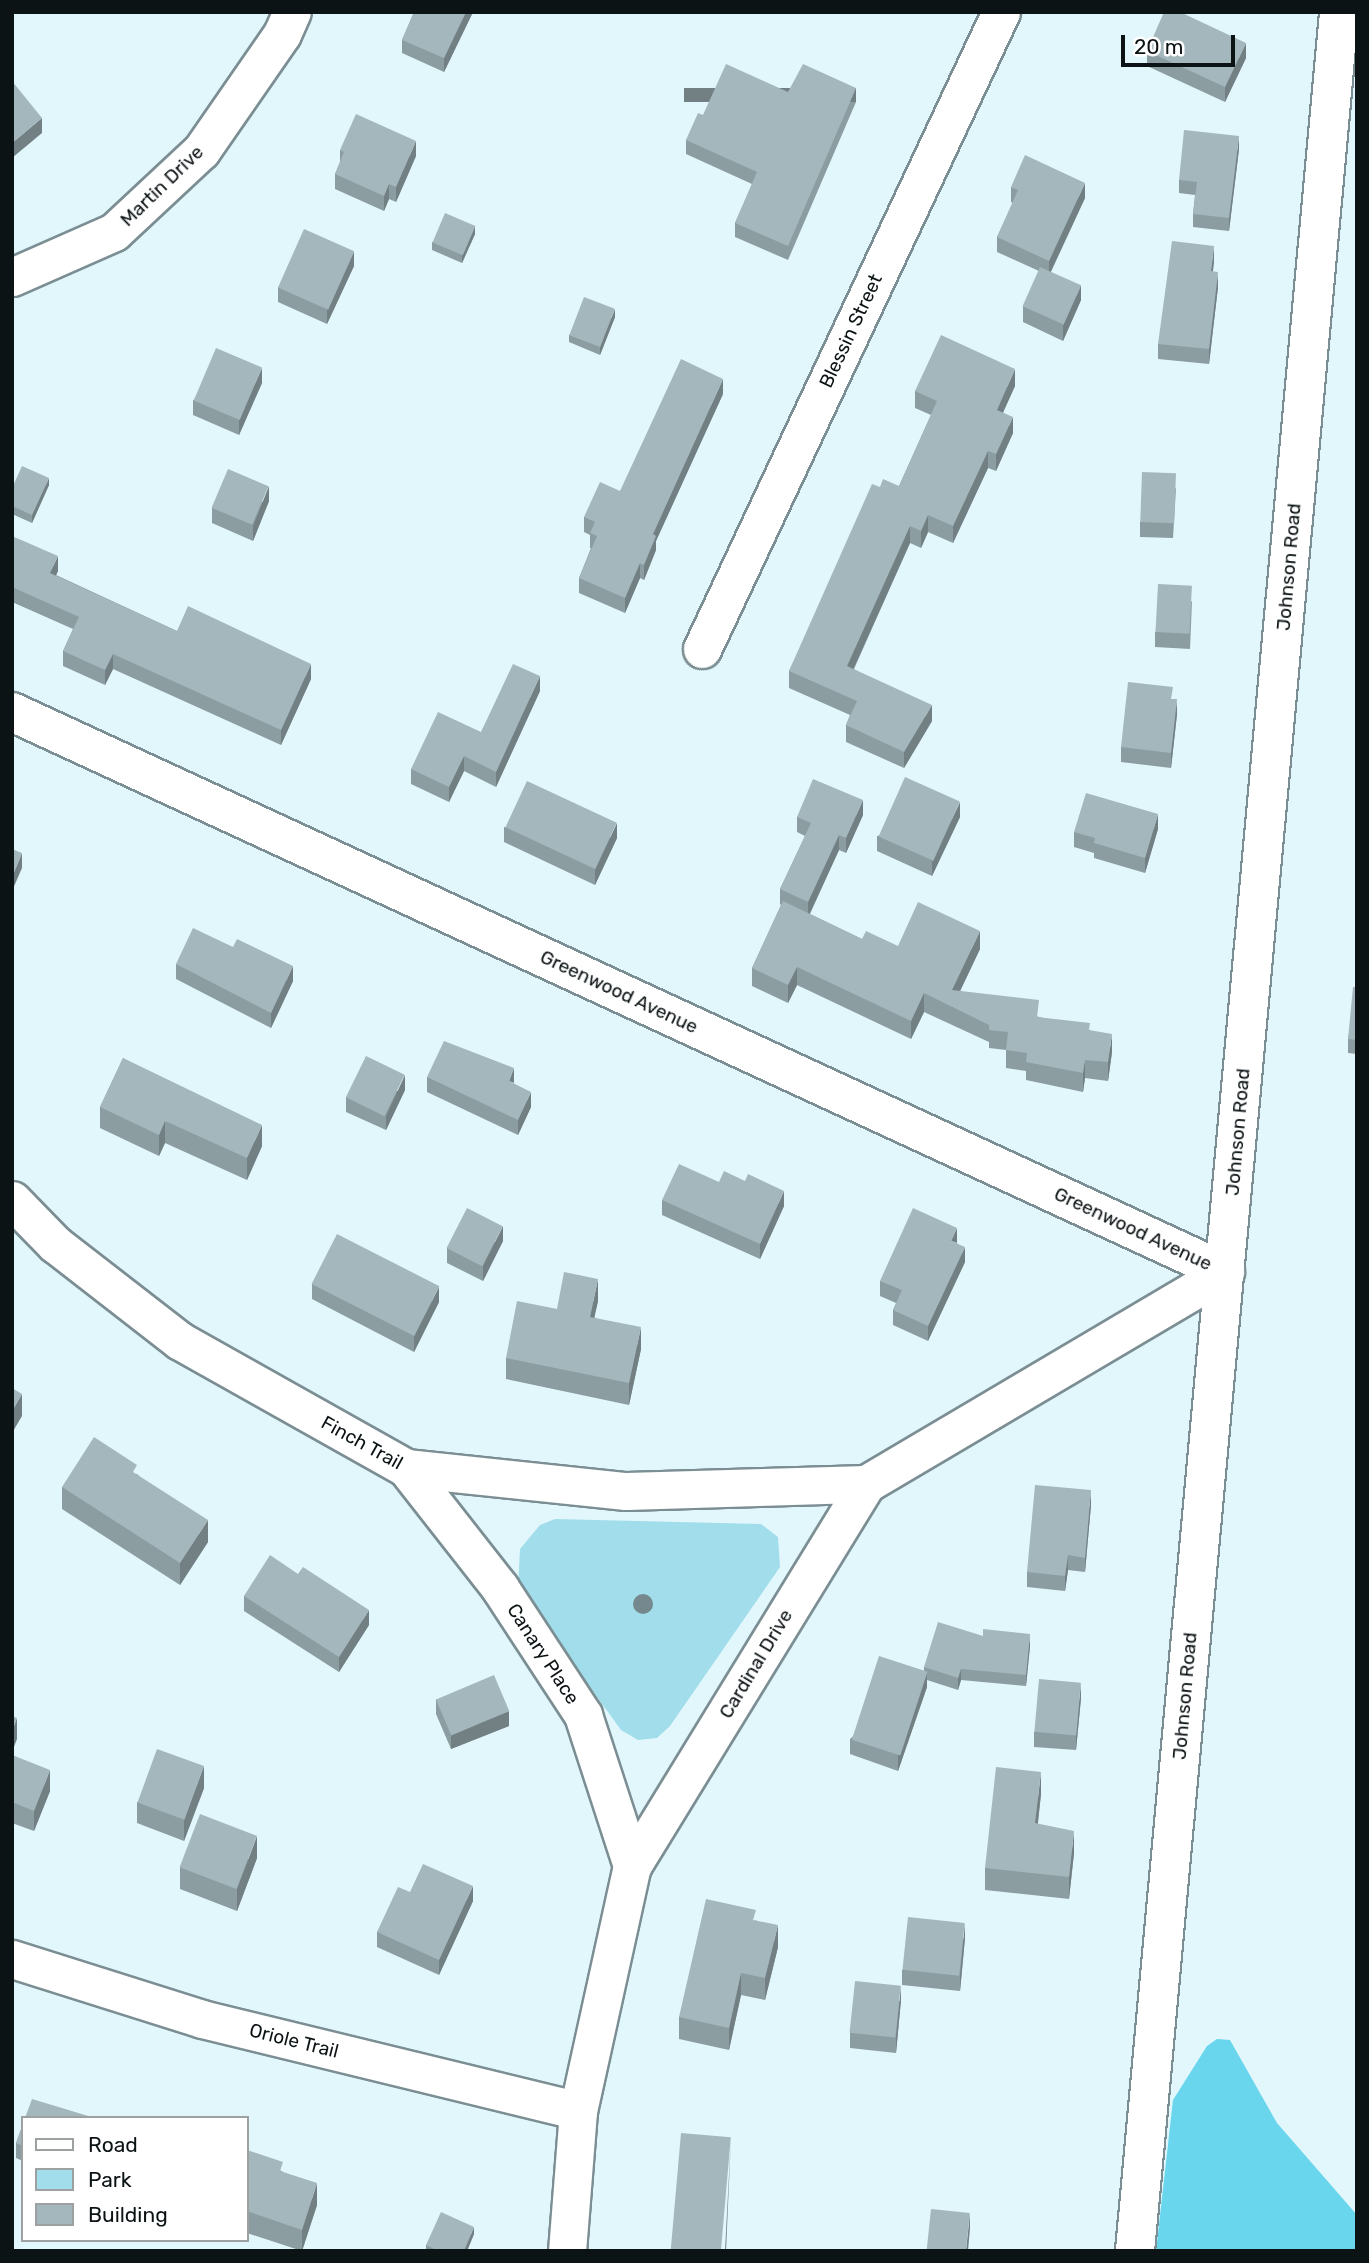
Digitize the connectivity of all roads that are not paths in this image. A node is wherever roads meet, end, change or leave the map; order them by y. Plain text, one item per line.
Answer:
1 (292, 12) edge
2 (1001, 12) edge
3 (1339, 12) edge
4 (12, 277) edge
5 (702, 649) dead end
6 (12, 712) edge
7 (12, 1200) edge
8 (1225, 1272) junction
9 (406, 1468) junction
10 (866, 1483) junction
11 (632, 1866) junction
12 (12, 1959) edge
13 (578, 2111) junction
14 (567, 2251) edge
15 (1135, 2251) edge

1 - 4 street, Martin Drive
2 - 5 street, Blessin Street
3 - 8 main road, Johnson Road
6 - 8 main road, Greenwood Avenue
7 - 9 street, Finch Trail
8 - 10 street, Cardinal Drive
8 - 15 main road, Johnson Road
9 - 10 street, Finch Trail
9 - 11 street, Canary Place
10 - 11 street, Cardinal Drive
11 - 13 street, Cardinal Drive
12 - 13 street, Oriole Trail
13 - 14 street, Cardinal Drive

